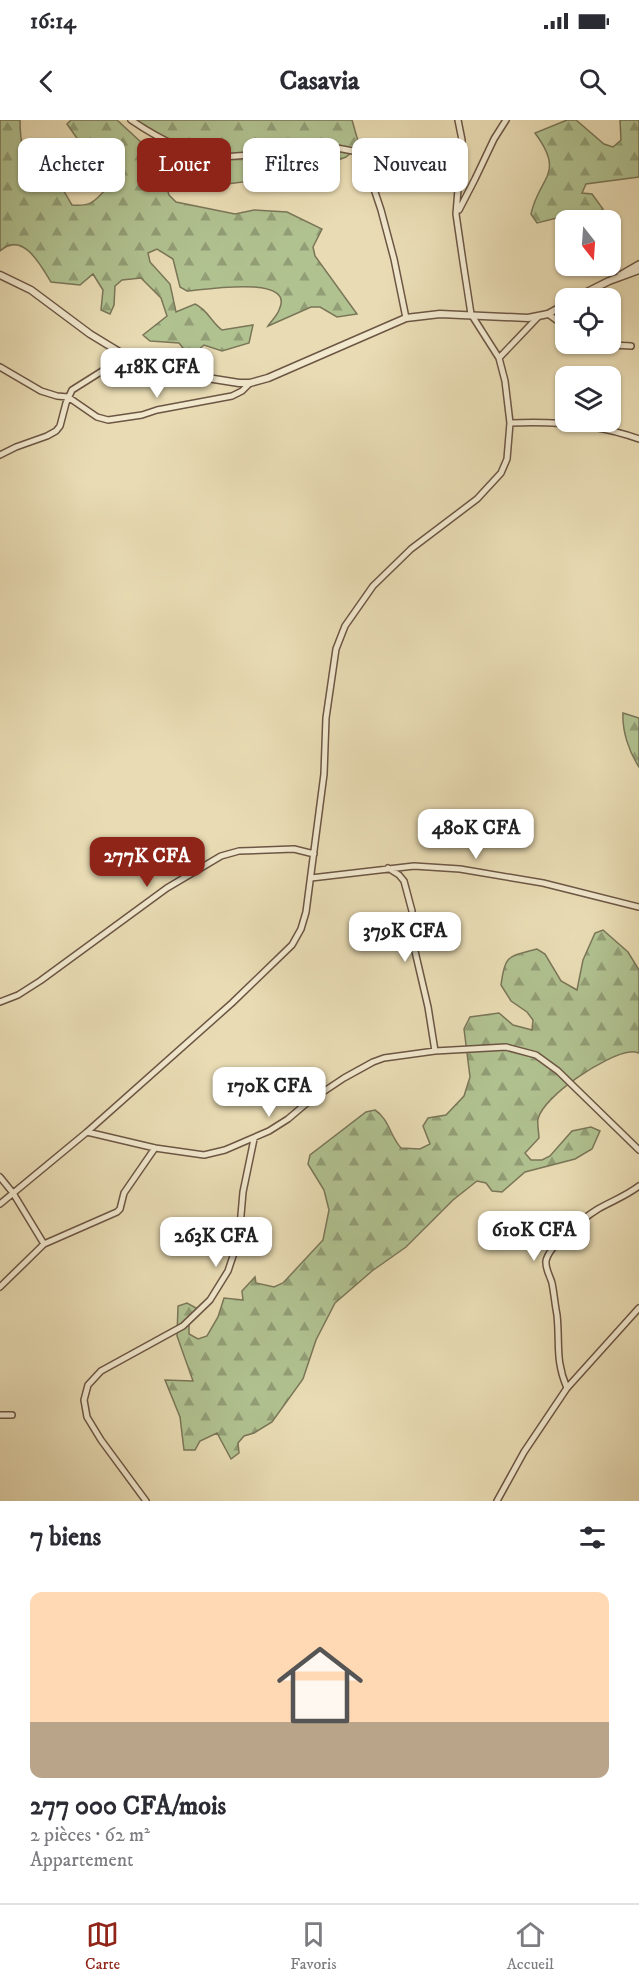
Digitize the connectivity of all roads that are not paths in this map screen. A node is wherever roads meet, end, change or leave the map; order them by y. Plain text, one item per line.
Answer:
1 (131, 120) edge
2 (458, 120) edge
3 (506, 120) edge
4 (456, 214) junction
5 (639, 264) edge
6 (639, 270) edge
7 (0, 275) edge
8 (609, 281) junction
9 (595, 288) edge
10 (555, 310) edge
11 (471, 314) junction
12 (548, 314) junction
13 (538, 317) junction
14 (406, 318) junction
15 (555, 319) edge
16 (621, 345) edge
17 (631, 346) dead end
18 (126, 356) junction
19 (499, 358) junction
20 (0, 367) edge
21 (250, 383) junction
22 (68, 396) junction
23 (510, 423) junction
24 (639, 439) edge
25 (0, 455) edge
26 (314, 854) junction
27 (388, 868) junction
28 (311, 878) junction
29 (639, 906) edge
30 (0, 1002) edge
31 (435, 1051) junction
32 (87, 1132) junction
33 (254, 1139) junction
34 (155, 1148) junction
35 (639, 1150) edge
36 (0, 1177) edge
37 (639, 1186) edge
38 (13, 1193) junction
39 (0, 1204) edge
40 (44, 1244) junction
41 (0, 1287) edge
42 (639, 1308) edge
43 (567, 1388) junction
44 (0, 1415) edge
45 (12, 1415) dead end
46 (146, 1501) edge
47 (497, 1501) edge

1 - 14 street
2 - 4 street
3 - 4 street
4 - 11 street
5 - 8 street
6 - 8 street
7 - 18 street
8 - 9 street
10 - 12 street
11 - 13 street
11 - 14 street
11 - 19 street
12 - 13 street
12 - 15 street
13 - 19 street
14 - 21 street
16 - 17 street
18 - 21 street
18 - 22 street
19 - 23 street
20 - 22 street
21 - 22 street
22 - 25 street
23 - 24 street
23 - 26 street
26 - 28 street
26 - 30 street
27 - 28 street
27 - 29 street
27 - 31 street
28 - 32 street
31 - 33 street
31 - 35 street
32 - 34 street
32 - 38 street
33 - 34 street
33 - 46 street
34 - 40 street
36 - 38 street
37 - 43 street
38 - 39 street
38 - 40 street
40 - 41 street
42 - 43 street
43 - 47 street
44 - 45 street

